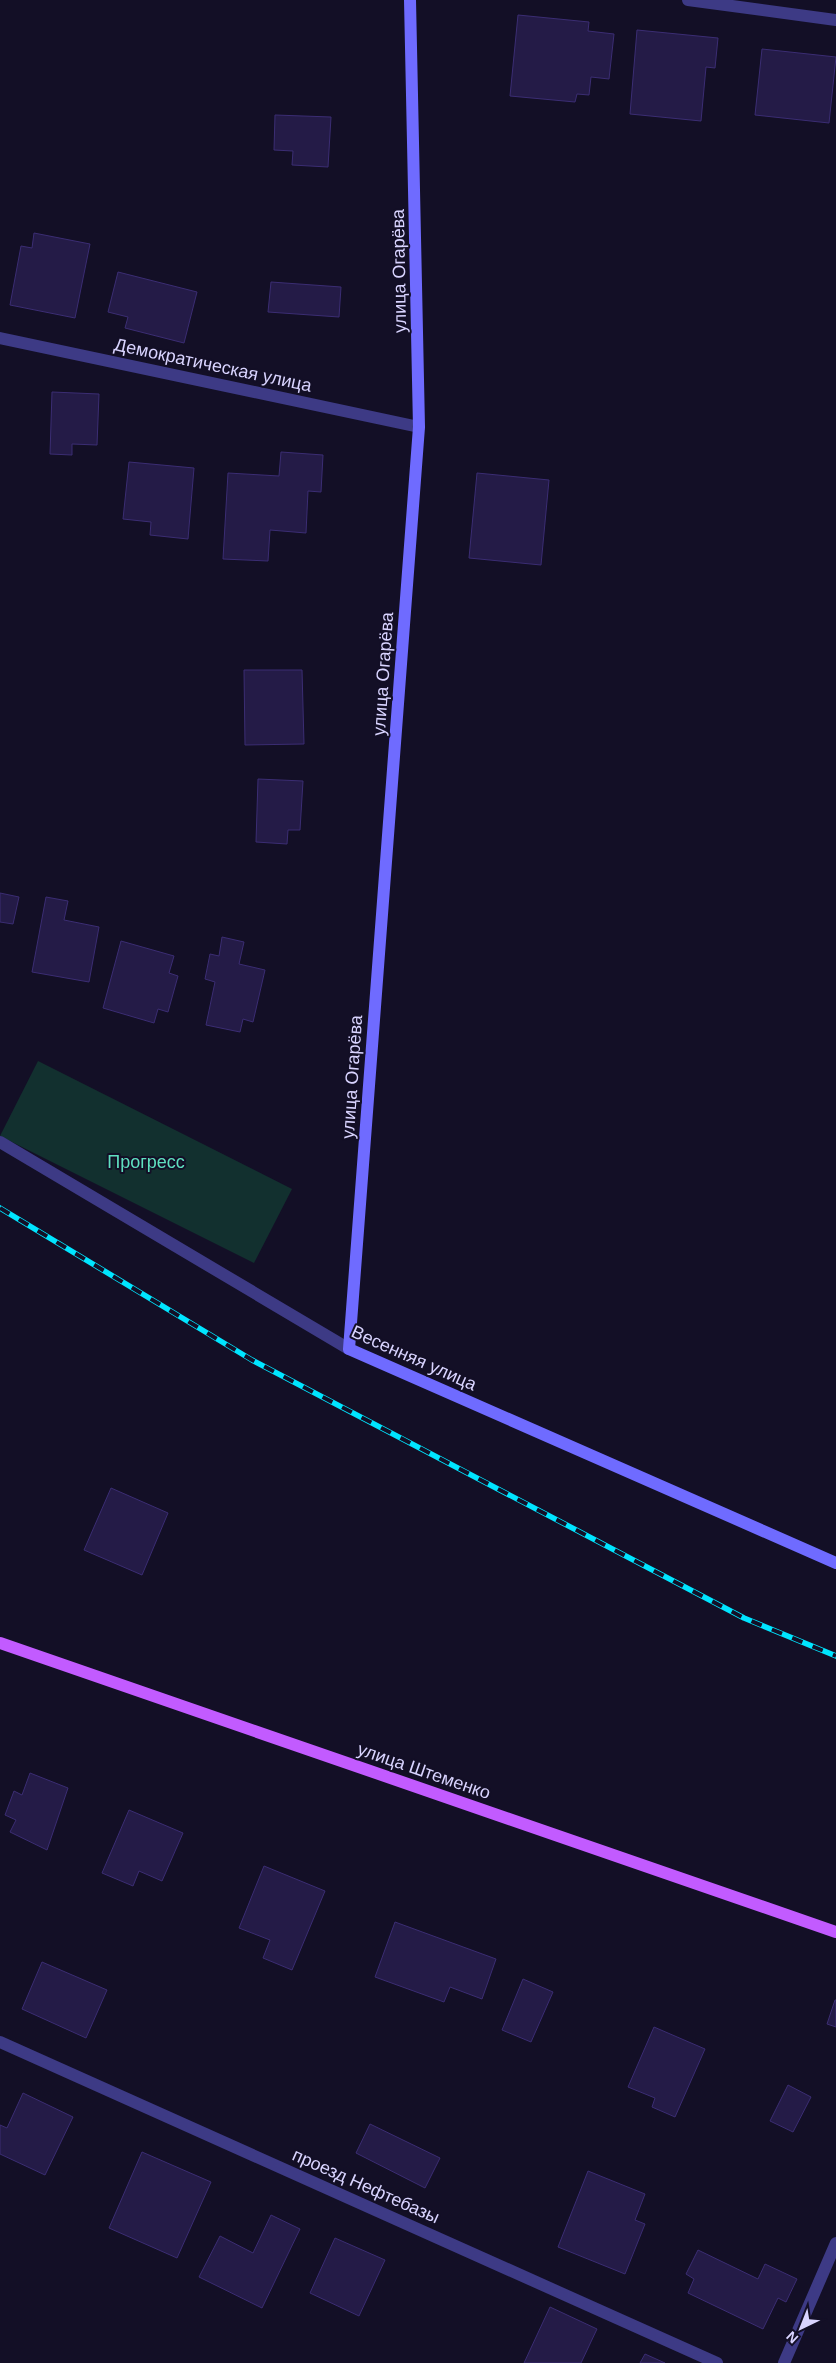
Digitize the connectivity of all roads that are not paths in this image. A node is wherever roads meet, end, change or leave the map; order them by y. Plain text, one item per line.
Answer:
1 (410, 0) edge
2 (688, 0) edge
3 (836, 20) edge
4 (0, 338) edge
5 (419, 427) junction
6 (0, 1142) edge
7 (349, 1349) junction
8 (836, 1563) edge
9 (0, 1643) edge
10 (836, 1932) edge
11 (0, 2042) edge
12 (836, 2243) edge
13 (717, 2363) edge
14 (784, 2363) edge

1 - 5 main road, улица Огарёва
2 - 3 street
4 - 5 street, Демократическая улица
5 - 7 main road, улица Огарёва
6 - 7 street, Весенняя улица
7 - 8 main road, Весенняя улица
9 - 10 main road, улица Штеменко
11 - 13 street, проезд Нефтебазы
12 - 14 street

